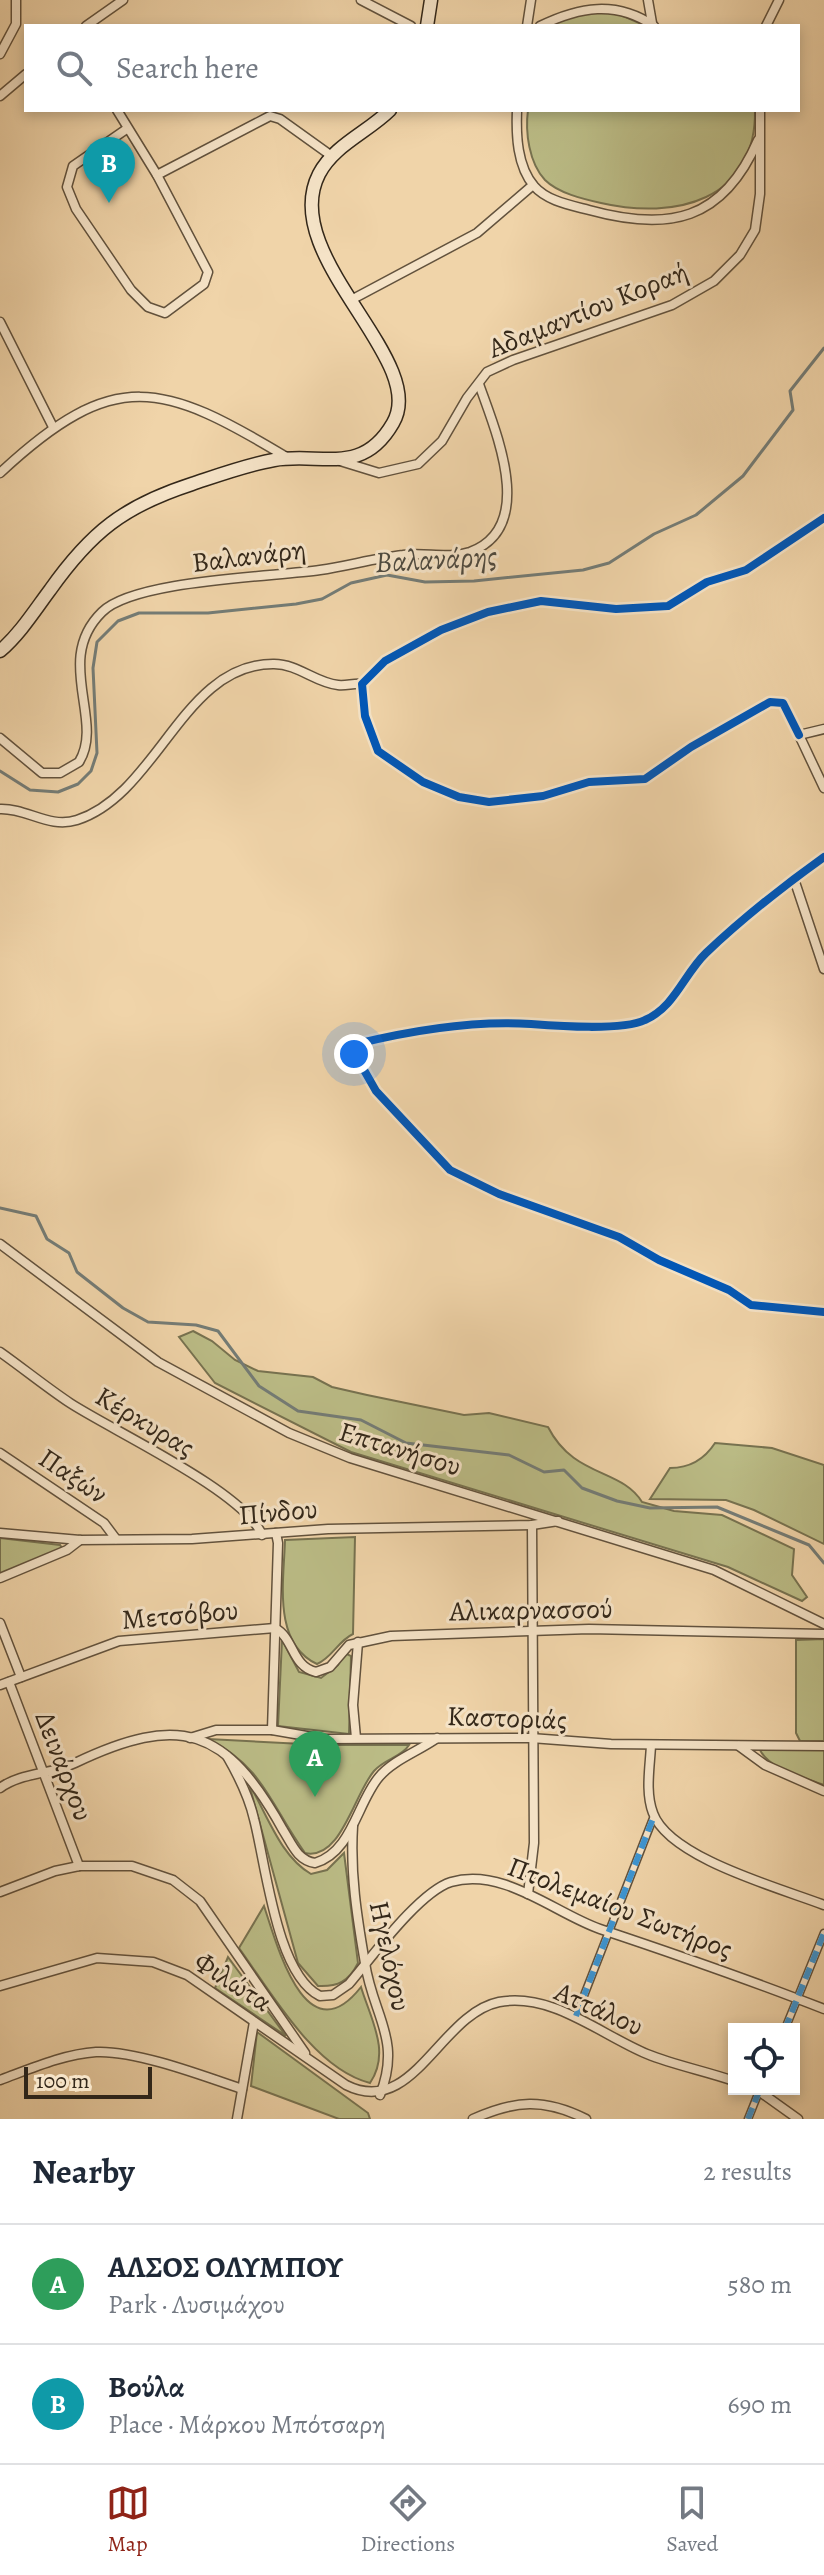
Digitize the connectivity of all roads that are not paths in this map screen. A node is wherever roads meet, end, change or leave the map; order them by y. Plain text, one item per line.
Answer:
1 (16, 0) edge
2 (123, 0) edge
3 (361, 0) edge
4 (431, 0) edge
5 (531, 0) edge
6 (648, 0) edge
7 (779, 0) edge
8 (16, 24) junction
9 (89, 24) edge
10 (407, 24) edge
11 (427, 24) edge
12 (527, 24) edge
13 (544, 24) edge
14 (651, 24) edge
15 (653, 24) edge
16 (767, 24) edge
17 (24, 29) edge
18 (0, 54) edge
19 (24, 76) edge
20 (0, 96) edge
21 (118, 112) edge
22 (388, 112) edge
23 (517, 112) edge
24 (760, 112) edge
25 (128, 128) junction
26 (759, 135) junction
27 (333, 157) junction
28 (157, 175) junction
29 (533, 185) junction
30 (351, 300) junction
31 (0, 322) edge
32 (479, 384) junction
33 (53, 427) junction
34 (289, 458) junction
35 (340, 461) junction
36 (0, 473) edge
37 (824, 518) edge
38 (0, 651) edge
39 (362, 684) junction
40 (824, 729) edge
41 (799, 735) junction
42 (0, 738) edge
43 (824, 788) edge
44 (0, 809) edge
45 (824, 857) edge
46 (794, 879) junction
47 (824, 969) edge
48 (0, 1244) edge
49 (824, 1312) edge
50 (0, 1352) edge
51 (0, 1453) edge
52 (559, 1521) junction
53 (532, 1525) junction
54 (0, 1533) edge
55 (276, 1533) junction
56 (262, 1535) junction
57 (116, 1539) junction
58 (80, 1540) junction
59 (0, 1578) edge
60 (0, 1623) edge
61 (824, 1624) edge
62 (275, 1628) junction
63 (532, 1633) junction
64 (824, 1634) edge
65 (358, 1642) junction
66 (21, 1677) junction
67 (5, 1684) edge
68 (272, 1730) junction
69 (190, 1738) junction
70 (356, 1738) junction
71 (438, 1738) junction
72 (531, 1738) junction
73 (651, 1745) junction
74 (739, 1745) junction
75 (824, 1746) edge
76 (227, 1756) junction
77 (41, 1773) junction
78 (0, 1788) edge
79 (824, 1791) edge
80 (654, 1816) junction
81 (353, 1825) junction
82 (79, 1866) junction
83 (0, 1892) edge
84 (528, 1894) junction
85 (824, 1905) edge
86 (609, 1931) junction
87 (824, 1933) edge
88 (365, 1966) junction
89 (0, 1986) edge
90 (798, 1999) junction
91 (824, 2009) edge
92 (576, 2016) junction
93 (254, 2022) junction
94 (788, 2023) edge
95 (307, 2057) junction
96 (728, 2079) edge
97 (0, 2080) edge
98 (242, 2089) junction
99 (380, 2095) junction
100 (756, 2095) edge
101 (765, 2095) edge
102 (237, 2119) edge
103 (473, 2119) edge
104 (586, 2119) edge
105 (748, 2119) edge
106 (798, 2119) edge

1 - 8 street
2 - 9 street
3 - 10 street
4 - 11 main road
5 - 12 street
6 - 15 street
7 - 16 street
8 - 17 street
8 - 18 street
13 - 14 street
19 - 20 street
21 - 25 street
22 - 27 main road
23 - 29 street
24 - 26 street, Αδαμαντίου Κοραή
25 - 28 street
25 - 28 street
26 - 29 street
26 - 32 street, Αδαμαντίου Κοραή
27 - 28 street
27 - 30 main road
29 - 30 street
30 - 35 main road
31 - 33 street
32 - 35 street, Αδαμαντίου Κοραή
32 - 42 street, Βαλανάρη
33 - 34 street
33 - 36 street
34 - 35 main road
34 - 38 main road
37 - 39 street
39 - 41 street
39 - 44 street
40 - 41 street
41 - 43 street
45 - 46 street
46 - 47 street
46 - 49 street
48 - 52 street, Επτανήσου
50 - 56 street, Κέρκυρας
51 - 57 street, Παξών
52 - 53 street, Πίνδου
52 - 61 street, Επτανήσου
53 - 55 street, Πίνδου
53 - 63 street
54 - 58 street, Πίνδου
55 - 56 street, Πίνδου
55 - 62 street
56 - 57 street, Πίνδου
57 - 58 street, Πίνδου
58 - 59 street
60 - 66 street, Δεινάρχου
62 - 65 street
62 - 66 street, Μετσόβου
62 - 68 street
63 - 64 street, Αλικαρνασσού
63 - 65 street, Αλικαρνασσού
63 - 72 street
65 - 70 street
66 - 67 street, Μετσόβου
67 - 77 street, Δεινάρχου
68 - 69 street, Καστοριάς
68 - 70 street, Καστοριάς
69 - 76 street, Καστοριάς
69 - 77 street, Καστοριάς
70 - 71 street, Καστοριάς
71 - 72 street, Καστοριάς
71 - 81 street
72 - 73 street, Καστοριάς
72 - 84 street
73 - 74 street, Καστοριάς
73 - 80 street
74 - 75 street, Καστοριάς
74 - 79 street
76 - 81 street, Καστοριάς
76 - 88 street, Πτολεμαίου Σωτήρος
77 - 78 street, Καστοριάς
77 - 82 street, Δεινάρχου
80 - 85 street
80 - 86 street
81 - 88 street, Ηγελόχου
82 - 83 street
82 - 95 street
84 - 86 street, Πτολεμαίου Σωτήρος
84 - 88 street, Πτολεμαίου Σωτήρος
86 - 90 street, Πτολεμαίου Σωτήρος
86 - 92 street
87 - 90 street
88 - 99 street, Ηγελόχου
89 - 93 street, Φιλώτα
90 - 91 street, Πτολεμαίου Σωτήρος
90 - 94 street
92 - 96 street, Αττάλου
92 - 99 street, Αττάλου
93 - 95 street, Φιλώτα
93 - 98 street
95 - 99 street, Φιλώτα
97 - 98 street
98 - 102 street
100 - 105 street
101 - 106 street
103 - 104 street

